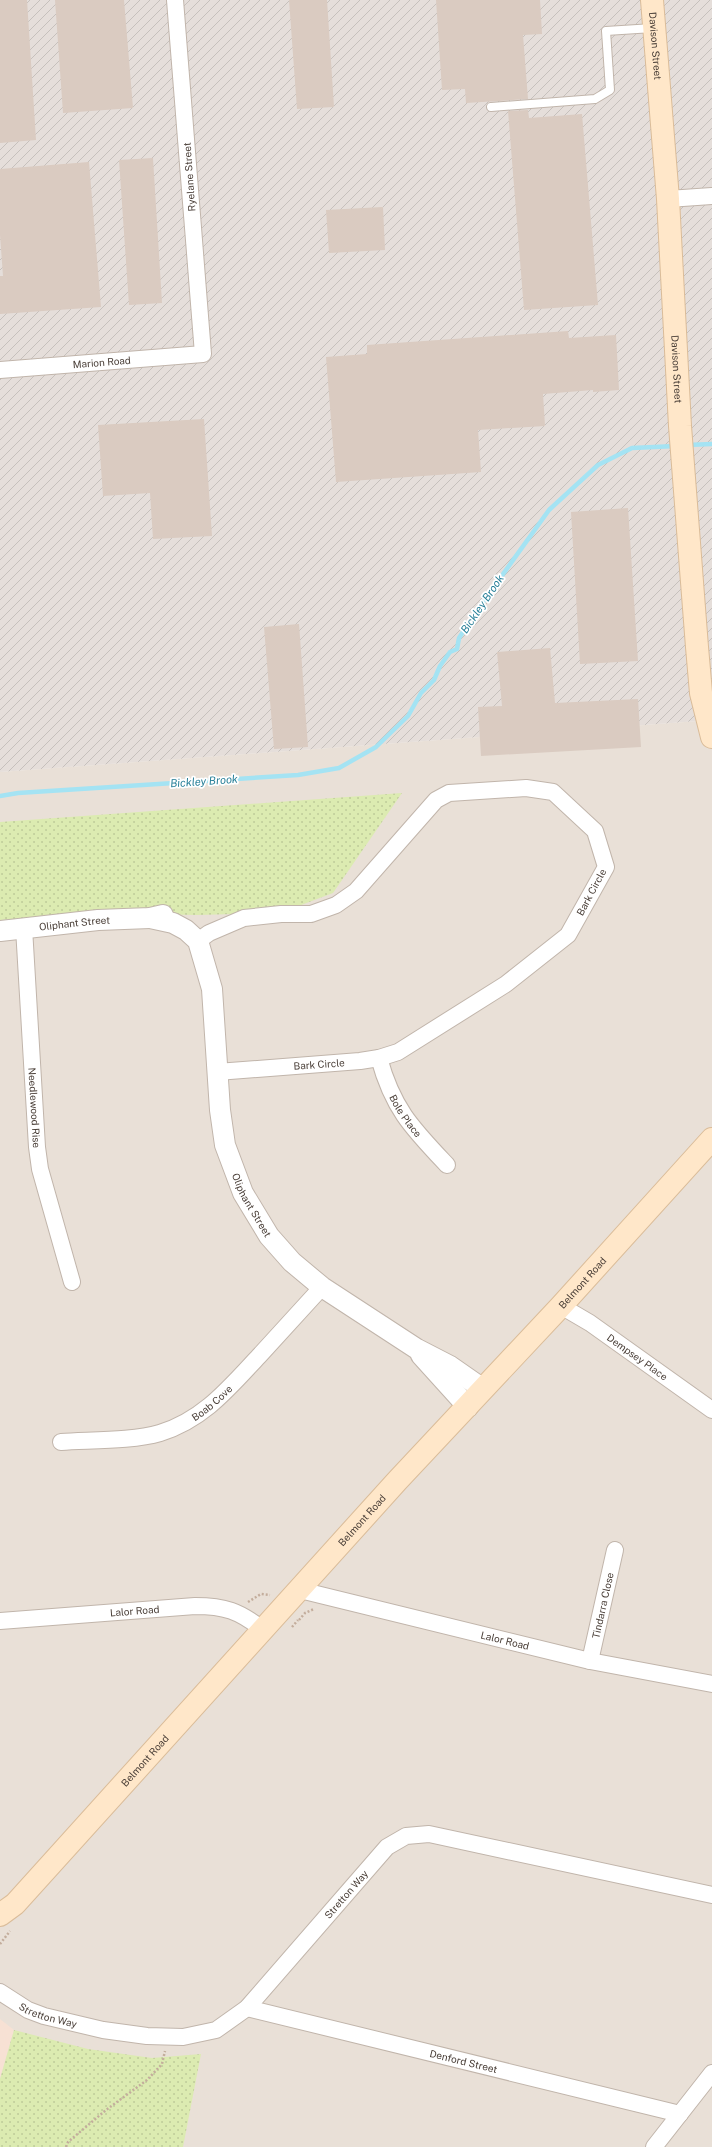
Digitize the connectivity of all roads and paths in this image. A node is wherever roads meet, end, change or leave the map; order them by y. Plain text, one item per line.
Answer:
1 (175, 0) edge
2 (652, 0) edge
3 (654, 28) junction
4 (490, 107) dead end
5 (712, 196) edge
6 (668, 199) junction
7 (203, 354) joint
8 (0, 370) edge
9 (712, 736) edge
10 (24, 928) junction
11 (0, 931) edge
12 (203, 937) junction
13 (379, 1058) junction
14 (217, 1072) junction
15 (712, 1139) edge
16 (446, 1165) dead end
17 (72, 1282) dead end
18 (322, 1287) junction
19 (561, 1306) junction
20 (417, 1349) junction
21 (483, 1388) junction
22 (468, 1407) junction
23 (712, 1410) edge
24 (61, 1442) dead end
25 (615, 1550) dead end
26 (300, 1590) junction
27 (0, 1621) edge
28 (262, 1629) junction
29 (590, 1661) junction
30 (712, 1684) edge
31 (712, 1895) edge
32 (7, 1920) edge
33 (0, 1944) edge
34 (0, 1980) edge
35 (0, 1992) edge
36 (14, 2001) junction
37 (247, 2008) junction
38 (165, 2048) dead end
39 (712, 2073) edge
40 (680, 2114) junction
41 (66, 2147) edge
42 (654, 2147) edge

1 - 7 street, Ryelane Street
2 - 3 main road, Davison Street
3 - 4 lane
3 - 6 main road, Davison Street
5 - 6 street
6 - 9 main road, Davison Street
7 - 8 street, Marion Road
10 - 11 street, Oliphant Street
10 - 12 street, Oliphant Street
10 - 17 street, Needlewood Rise
12 - 13 street, Bark Circle
12 - 14 street, Oliphant Street
13 - 14 street, Bark Circle
13 - 16 street, Bole Place
14 - 18 street, Oliphant Street
15 - 19 main road, Belmont Road
18 - 20 street, Oliphant Street
18 - 24 street, Boab Cove
19 - 21 main road, Belmont Road
19 - 23 street, Dempsey Place
20 - 21 street, Oliphant Street
20 - 22 street, Oliphant Street
21 - 22 main road, Belmont Road
22 - 26 main road, Belmont Road
25 - 29 street, Tindarra Close
26 - 28 main road, Belmont Road
26 - 29 street, Lalor Road
27 - 28 street, Lalor Road
28 - 32 main road, Belmont Road
29 - 30 street, Lalor Road
31 - 37 street, Stretton Way
32 - 33 path
34 - 36 street, Stretton Way
35 - 36 street, Stretton Way
36 - 37 street, Stretton Way
37 - 40 street, Denford Street
38 - 41 path
39 - 40 street
40 - 42 street

